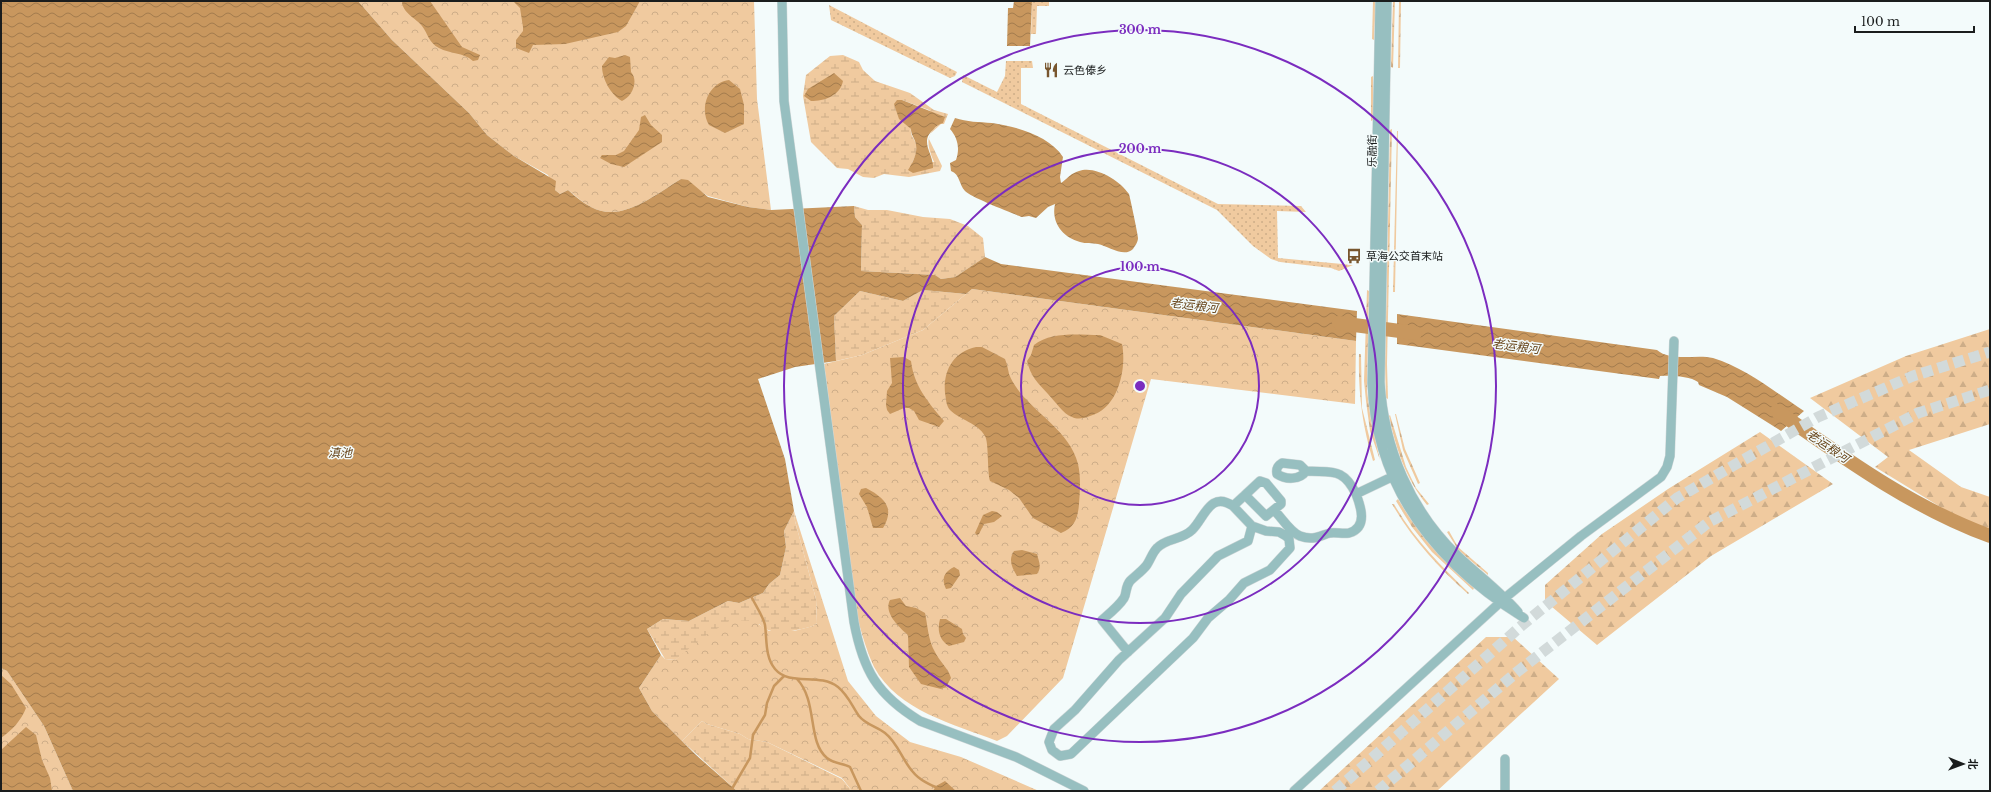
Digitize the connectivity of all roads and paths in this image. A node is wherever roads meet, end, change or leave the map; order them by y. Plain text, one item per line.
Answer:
1 (782, 1) edge
2 (1380, 1) edge
3 (1387, 1) edge
4 (1377, 302) junction
5 (1674, 341) dead end
6 (1306, 472) dead end
7 (1396, 475) junction
8 (1356, 494) junction
9 (1245, 495) junction
10 (1233, 506) junction
11 (1274, 510) junction
12 (1252, 526) junction
13 (1503, 600) junction
14 (1128, 652) junction
15 (1505, 759) dead end
16 (1084, 791) edge
17 (1294, 791) edge
18 (1506, 791) edge

1 - 16 street
2 - 4 street, 乐融街
3 - 4 street, 乐融街
4 - 7 street
5 - 13 street
6 - 8 street
7 - 8 street
7 - 13 street
8 - 11 street
9 - 10 street
9 - 11 street
9 - 11 street
10 - 12 street
10 - 14 street
12 - 14 street
12 - 14 street
13 - 17 street
15 - 18 street

